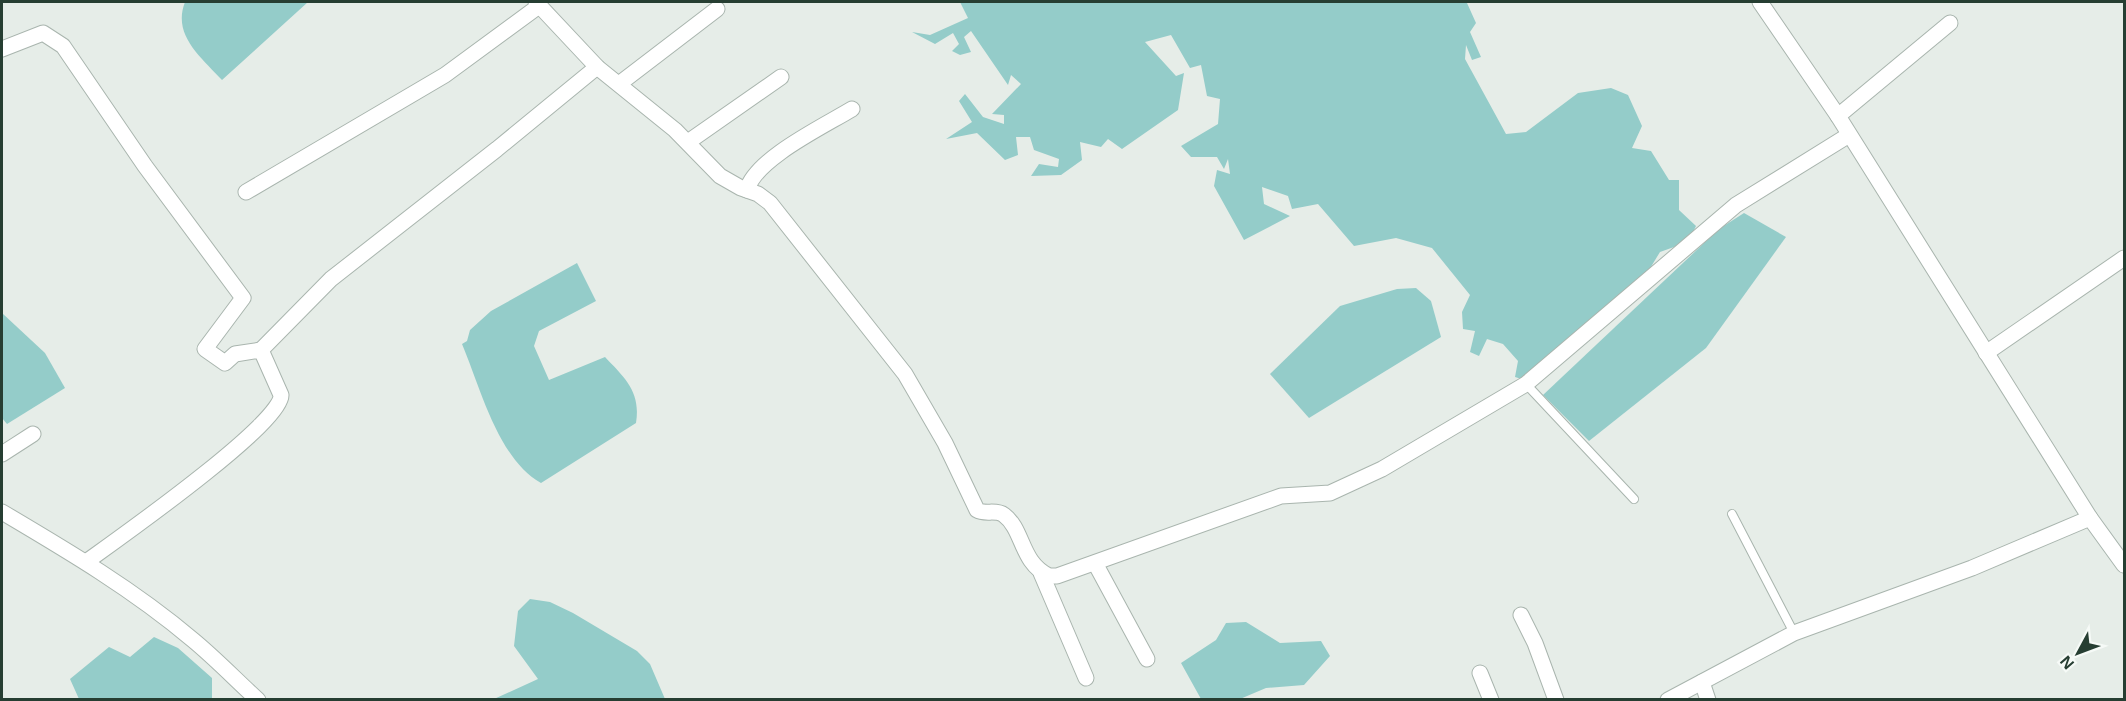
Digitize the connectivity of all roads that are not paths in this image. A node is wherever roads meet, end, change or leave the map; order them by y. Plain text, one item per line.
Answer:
1 (1760, 2) edge
2 (538, 4) edge
3 (717, 9) dead end
4 (1950, 23) dead end
5 (2, 49) edge
6 (597, 67) junction
7 (781, 77) dead end
8 (619, 84) junction
9 (852, 109) dead end
10 (1838, 116) junction
11 (1849, 135) junction
12 (688, 142) junction
13 (747, 190) junction
14 (246, 192) dead end
15 (2122, 264) edge
16 (261, 350) junction
17 (1986, 353) junction
18 (1526, 384) junction
19 (33, 434) dead end
20 (2, 454) edge
21 (1634, 499) dead end
22 (2, 512) edge
23 (1731, 514) dead end
24 (2090, 518) junction
25 (86, 562) junction
26 (1095, 563) junction
27 (2124, 565) edge
28 (1041, 573) junction
29 (1521, 615) dead end
30 (1794, 633) junction
31 (1147, 659) dead end
32 (1480, 673) dead end
33 (1086, 678) dead end
34 (1701, 681) junction
35 (258, 699) edge
36 (1491, 699) edge
37 (1556, 699) edge
38 (1668, 699) edge
39 (1708, 699) edge

1 - 10 street
2 - 6 street
2 - 14 street
3 - 8 street
4 - 10 street
5 - 16 street
6 - 8 street
6 - 16 street
7 - 12 street
8 - 12 street
9 - 13 street
10 - 11 street
11 - 17 street
11 - 18 street
12 - 13 street
13 - 28 street
15 - 17 street
16 - 25 street
17 - 24 street
18 - 21 lane
18 - 26 street
19 - 20 street
22 - 25 street
23 - 30 lane
24 - 27 street
24 - 30 street
25 - 35 street
26 - 28 street
26 - 31 street
28 - 33 street
29 - 37 street
30 - 34 street
32 - 36 street
34 - 38 street
34 - 39 street

